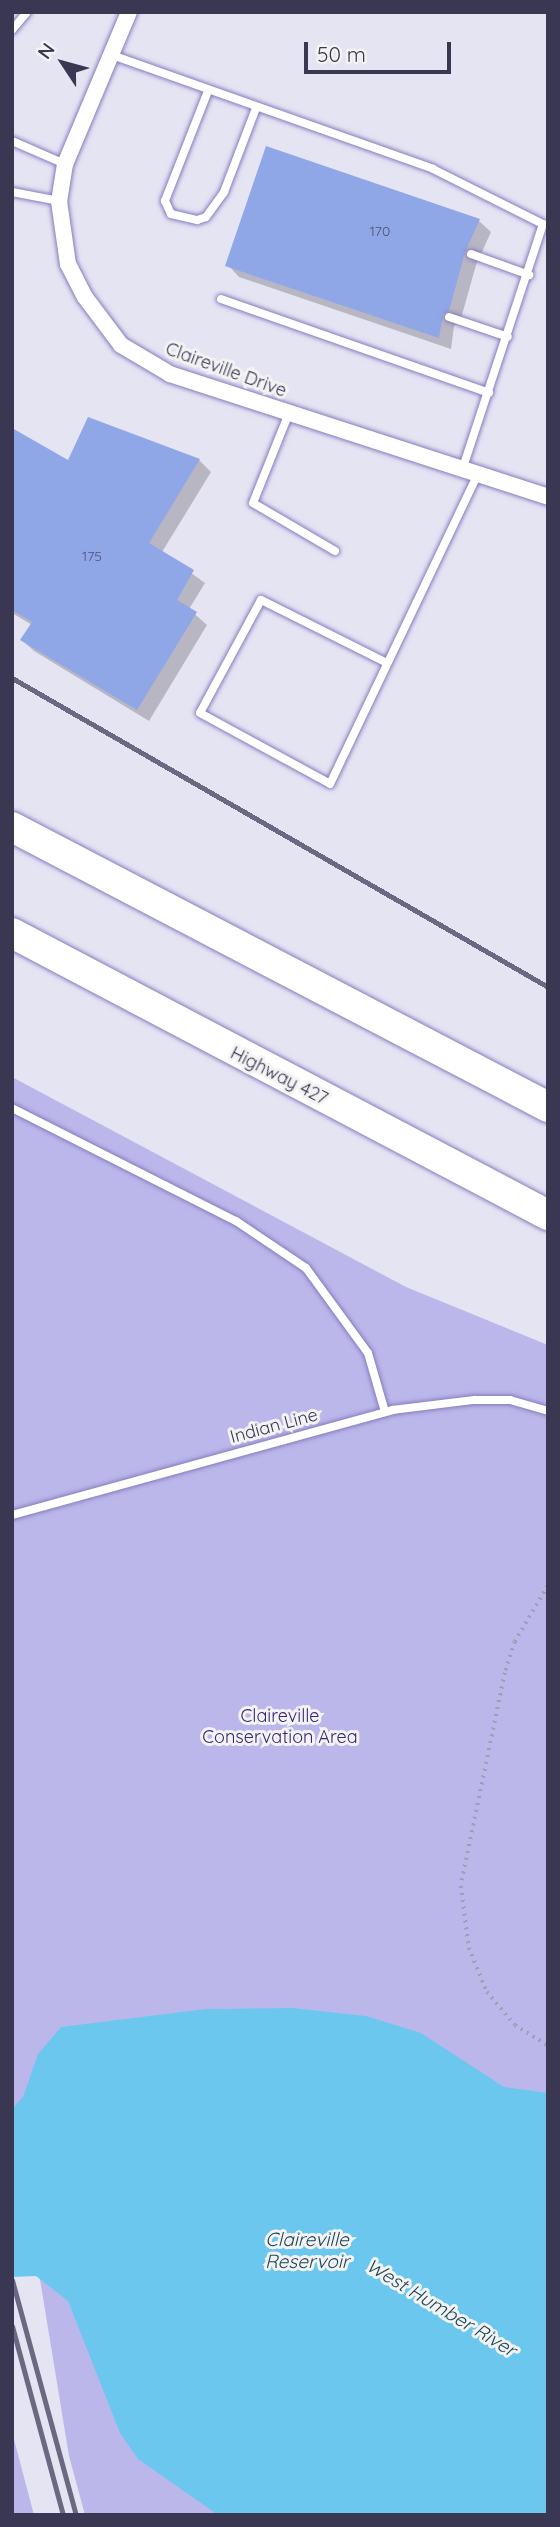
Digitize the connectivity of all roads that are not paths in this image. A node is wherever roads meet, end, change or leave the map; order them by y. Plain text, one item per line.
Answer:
1 (27, 12) edge
2 (129, 12) edge
3 (12, 30) edge
4 (109, 54) junction
5 (208, 91) junction
6 (256, 108) junction
7 (12, 141) edge
8 (65, 164) junction
9 (12, 192) edge
10 (59, 201) junction
11 (471, 254) dead end
12 (529, 275) junction
13 (221, 299) dead end
14 (449, 317) dead end
15 (508, 337) junction
16 (489, 393) junction
17 (289, 413) junction
18 (470, 472) junction
19 (548, 497) edge
20 (335, 551) dead end
21 (387, 663) junction
22 (12, 827) edge
23 (12, 933) edge
24 (548, 1107) edge
25 (12, 1108) edge
26 (548, 1215) edge
27 (548, 1411) edge
28 (385, 1412) junction
29 (12, 1515) edge

1 - 3 lane
2 - 4 street, Claireville Drive
4 - 5 lane
4 - 8 street, Claireville Drive
5 - 6 lane
5 - 6 lane
6 - 12 lane
7 - 8 lane
8 - 10 street, Claireville Drive
9 - 10 lane
10 - 17 street, Claireville Drive
11 - 12 lane
12 - 15 lane
13 - 16 lane
14 - 15 lane
15 - 16 lane
16 - 18 lane
17 - 18 street, Claireville Drive
17 - 20 lane
18 - 19 street, Claireville Drive
18 - 21 lane
21 - 21 lane
22 - 24 highway
23 - 26 highway, Highway 427
25 - 28 lane
27 - 28 lane, Indian Line
28 - 29 lane, Indian Line

